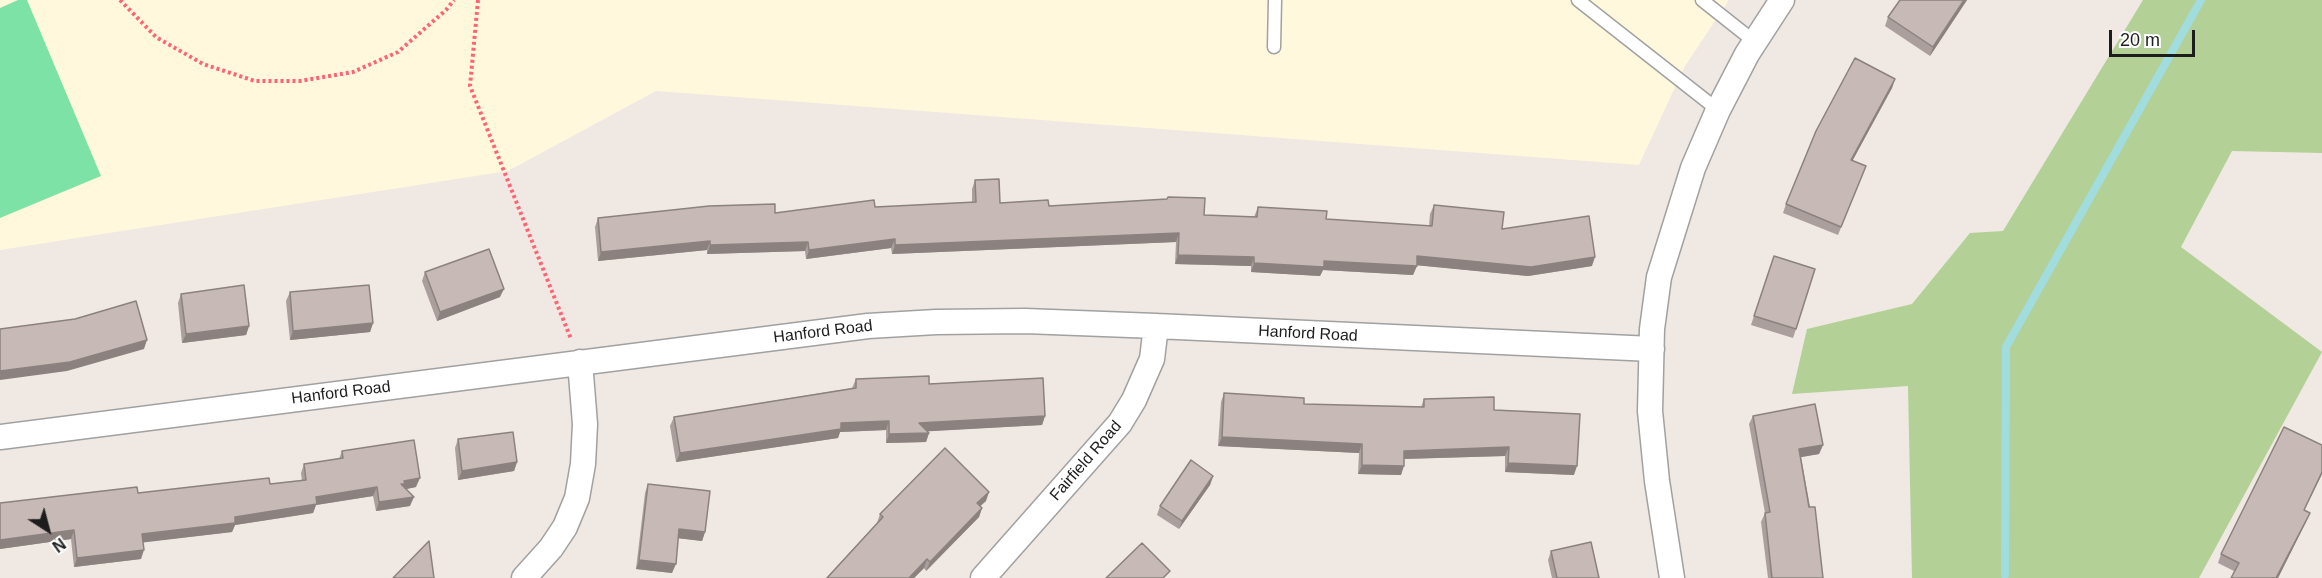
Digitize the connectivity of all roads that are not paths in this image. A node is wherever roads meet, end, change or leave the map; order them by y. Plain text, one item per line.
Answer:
1 (1275, 0) edge
2 (1578, 0) edge
3 (1702, 0) edge
4 (1782, 0) edge
5 (1755, 42) junction
6 (1274, 47) dead end
7 (1718, 110) junction
8 (1156, 326) junction
9 (1652, 349) junction
10 (580, 362) junction
11 (0, 437) edge
12 (524, 578) edge
13 (983, 578) edge
14 (1672, 578) edge

1 - 6 lane
2 - 7 lane
3 - 5 lane
4 - 5 street
5 - 7 street
7 - 9 street
8 - 9 street, Hanford Road
8 - 10 street, Hanford Road
8 - 13 street, Fairfield Road
9 - 14 street
10 - 11 street, Hanford Road
10 - 12 street

